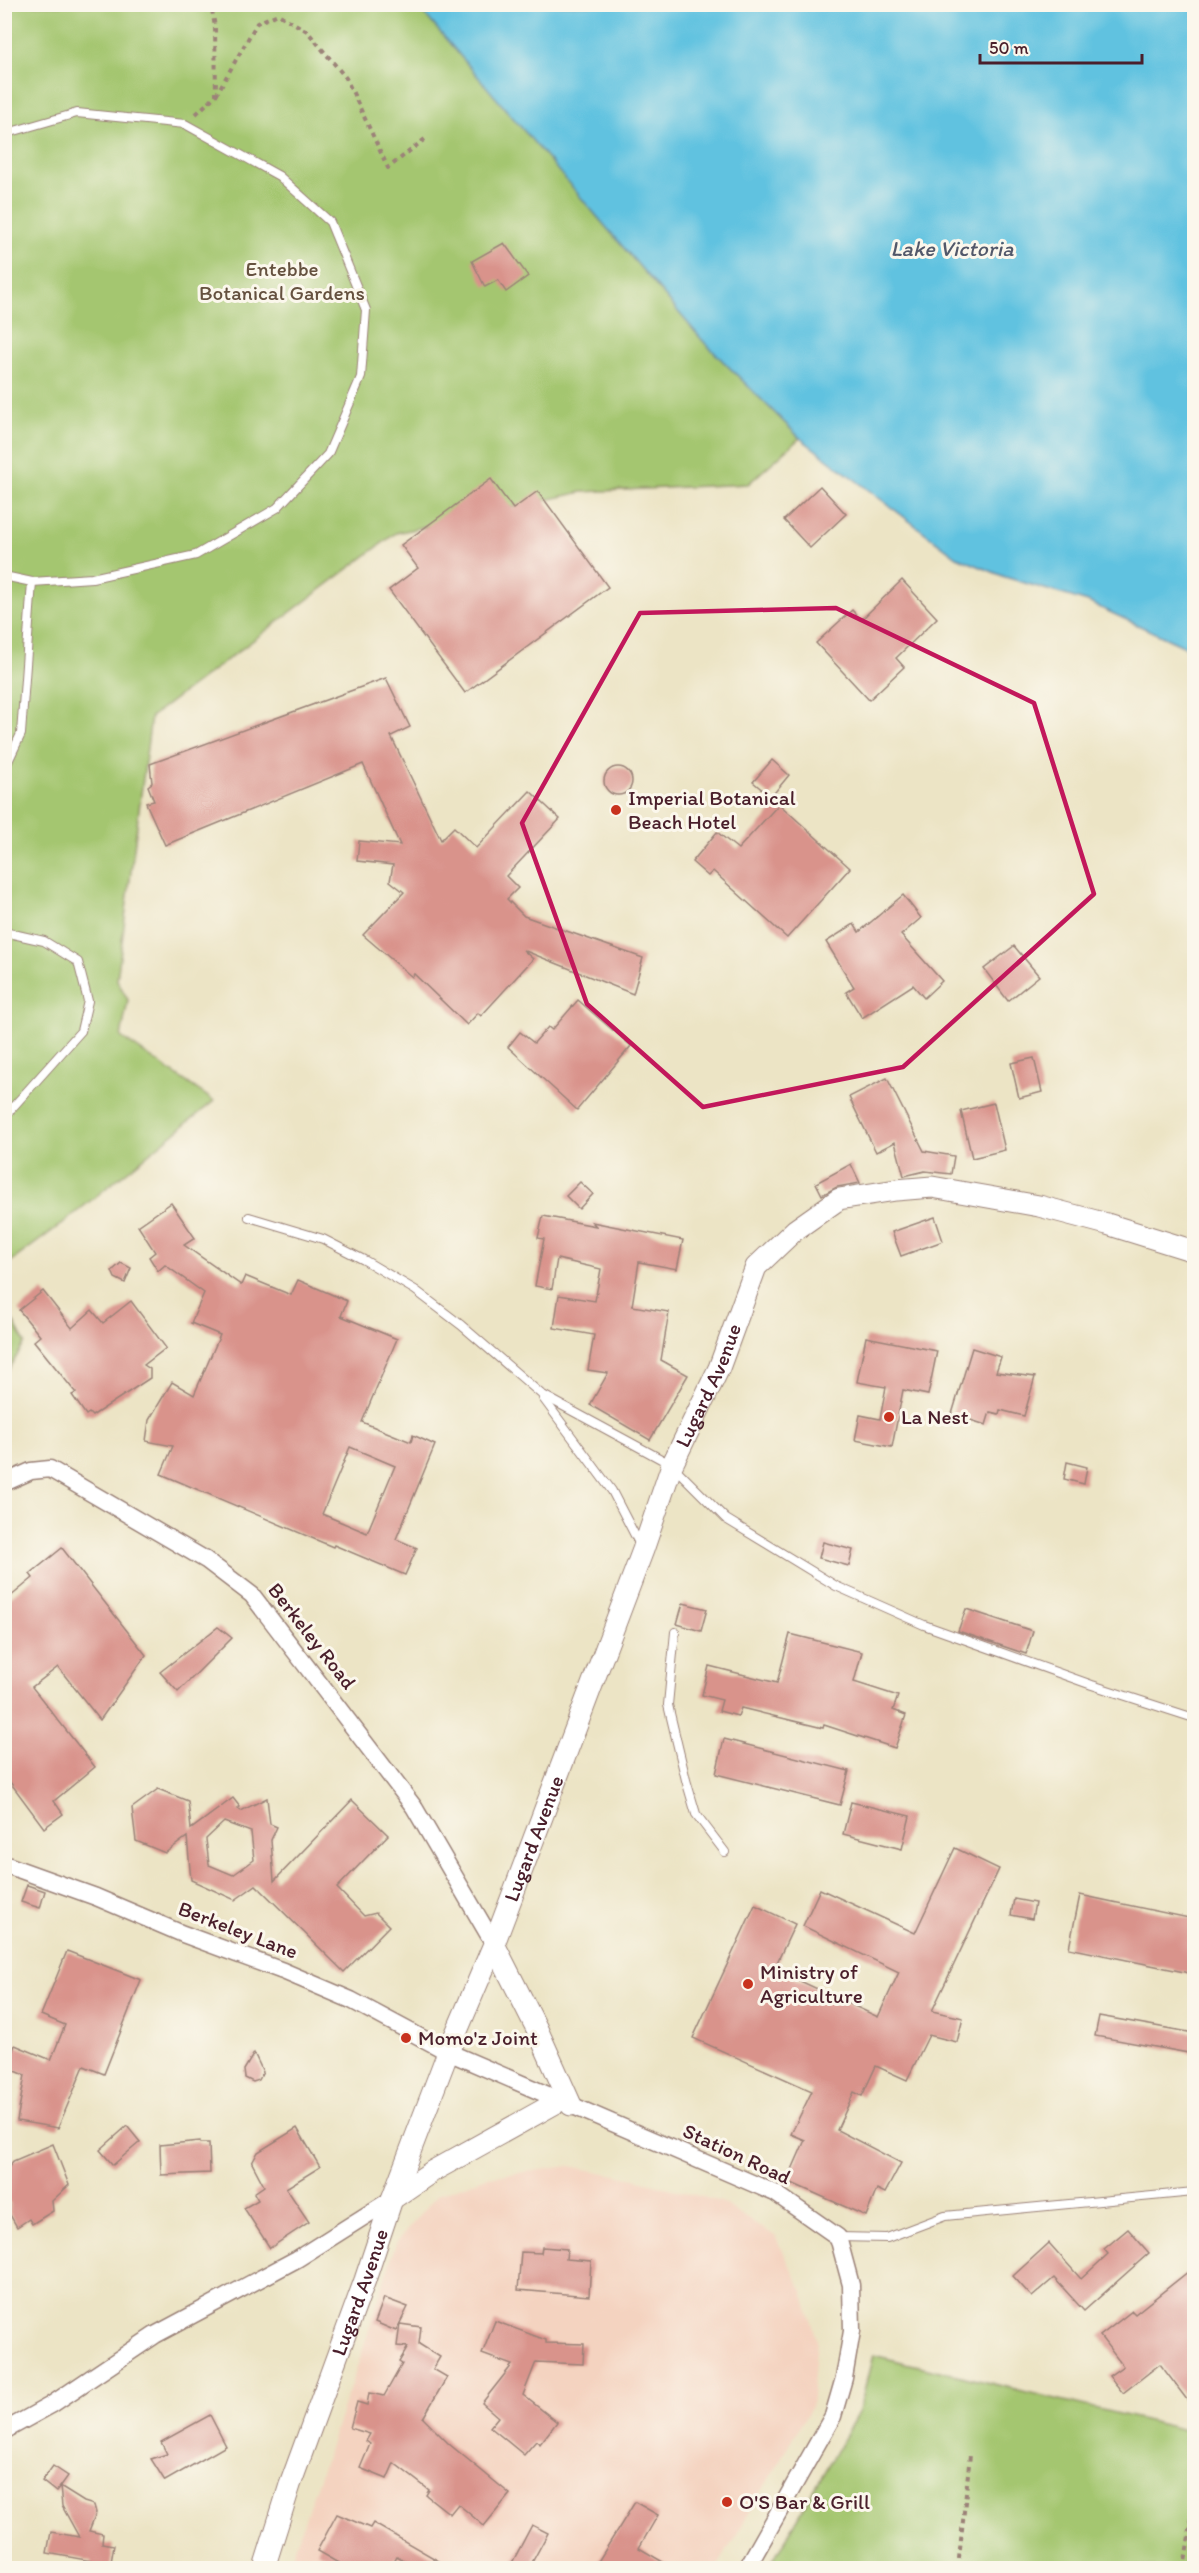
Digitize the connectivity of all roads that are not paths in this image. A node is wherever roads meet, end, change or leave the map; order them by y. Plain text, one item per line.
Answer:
1 (4, 135) edge
2 (4, 576) edge
3 (32, 582) junction
4 (4, 770) edge
5 (4, 932) edge
6 (4, 1117) edge
7 (249, 1217) dead end
8 (1194, 1251) edge
9 (541, 1395) junction
10 (672, 1465) junction
11 (4, 1483) edge
12 (643, 1550) junction
13 (675, 1632) dead end
14 (1194, 1718) edge
15 (725, 1852) dead end
16 (4, 1864) edge
17 (494, 1944) junction
18 (448, 2052) junction
19 (566, 2103) junction
20 (1194, 2192) edge
21 (392, 2199) junction
22 (838, 2237) junction
23 (4, 2431) edge
24 (264, 2568) edge
25 (747, 2568) edge

1 - 3 lane
2 - 3 lane
3 - 4 lane
5 - 6 lane
7 - 9 lane
8 - 10 street, Lugard Avenue
9 - 10 lane
9 - 12 lane
10 - 12 street, Lugard Avenue
10 - 14 lane
11 - 17 street, Berkeley Road
12 - 17 street, Lugard Avenue
13 - 15 lane
16 - 18 street, Berkeley Lane
17 - 18 street, Lugard Avenue
17 - 19 street
18 - 19 street, Station Road
18 - 21 street, Lugard Avenue
19 - 21 street
19 - 22 street, Station Road
20 - 22 lane
21 - 23 street
21 - 24 street, Lugard Avenue
22 - 25 street

